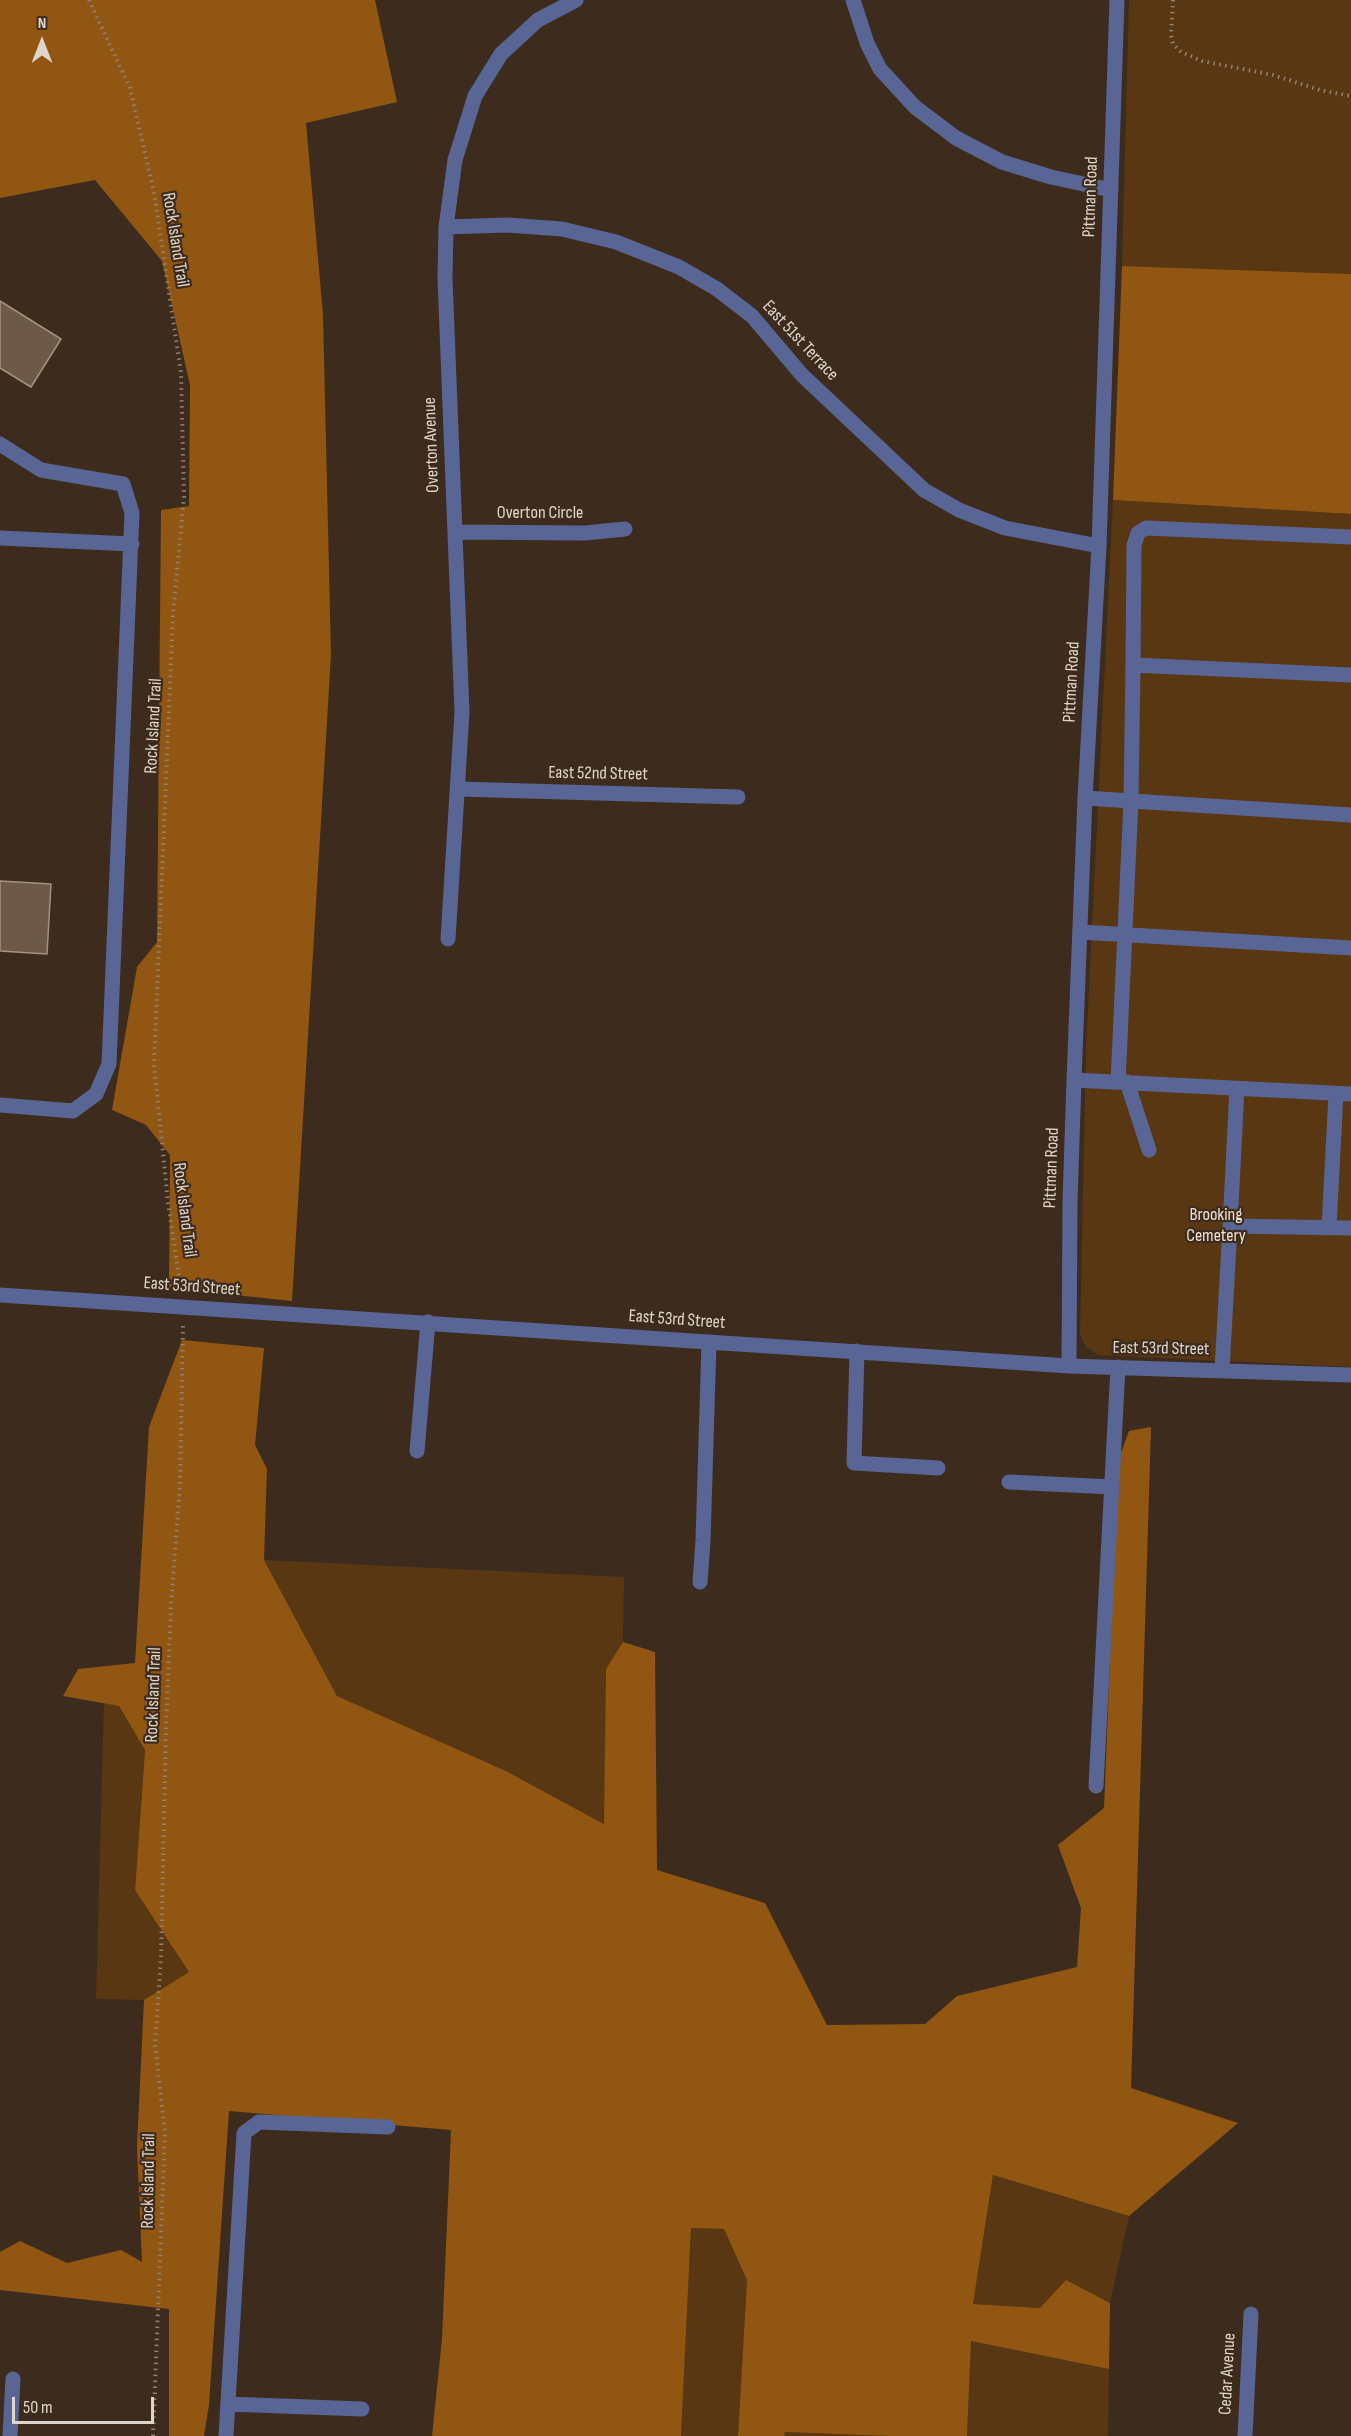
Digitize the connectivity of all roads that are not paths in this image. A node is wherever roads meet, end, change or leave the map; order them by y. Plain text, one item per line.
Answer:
1 (576, 0) edge
2 (853, 0) edge
3 (1117, 0) edge
4 (1111, 190) junction
5 (446, 227) junction
6 (0, 444) edge
7 (625, 528) dead end
8 (455, 532) junction
9 (1351, 537) edge
10 (0, 538) edge
11 (132, 544) junction
12 (1099, 546) junction
13 (1133, 665) junction
14 (1351, 675) edge
15 (458, 789) junction
16 (738, 797) dead end
17 (1085, 798) junction
18 (1131, 801) junction
19 (1351, 814) edge
20 (1080, 932) junction
21 (1124, 934) junction
22 (448, 939) dead end
23 (1351, 948) edge
24 (1074, 1080) junction
25 (1123, 1082) junction
26 (1237, 1088) junction
27 (1343, 1094) edge
28 (0, 1105) edge
29 (1149, 1150) dead end
30 (1230, 1226) junction
31 (1329, 1227) junction
32 (1351, 1228) edge
33 (0, 1295) edge
34 (428, 1322) junction
35 (709, 1342) junction
36 (856, 1352) junction
37 (1070, 1366) junction
38 (1118, 1367) junction
39 (1222, 1370) junction
40 (1344, 1375) edge
41 (1351, 1388) edge
42 (417, 1451) dead end
43 (938, 1468) dead end
44 (1009, 1482) dead end
45 (1112, 1486) junction
46 (700, 1581) dead end
47 (1096, 1786) dead end
48 (388, 2127) dead end
49 (1251, 2314) dead end
50 (13, 2379) dead end
51 (228, 2404) junction
52 (362, 2409) dead end
53 (10, 2436) edge
54 (226, 2436) edge
55 (1245, 2436) edge

1 - 5 street, Overton Avenue
2 - 4 street
3 - 4 street, Pittman Road
4 - 12 street, Pittman Road
5 - 8 street, Overton Avenue
5 - 12 street, East 51st Terrace
6 - 11 street
7 - 8 street, Overton Circle
8 - 15 street, Overton Avenue
9 - 13 street
10 - 11 street
11 - 28 street
12 - 17 street, Pittman Road
13 - 14 street
13 - 18 street
15 - 16 street, East 52nd Street
15 - 22 street, Overton Avenue
17 - 18 street
17 - 20 street, Pittman Road
18 - 19 street
18 - 21 street
20 - 21 street
20 - 24 street, Pittman Road
21 - 23 street
21 - 25 street
24 - 25 street
24 - 37 street, Pittman Road
25 - 26 street
25 - 29 street
26 - 27 street
26 - 30 street
27 - 31 street
30 - 31 street
30 - 39 street
31 - 32 street
33 - 34 street, East 53rd Street
34 - 35 street, East 53rd Street
34 - 42 street
35 - 36 street, East 53rd Street
35 - 46 street
36 - 37 street, East 53rd Street
36 - 43 street
37 - 38 street, East 53rd Street
38 - 39 street, East 53rd Street
38 - 45 street
39 - 40 street, East 53rd Street
40 - 41 street
44 - 45 street
45 - 47 street
48 - 51 street
49 - 55 street, Cedar Avenue
50 - 53 street
51 - 52 street
51 - 54 street

